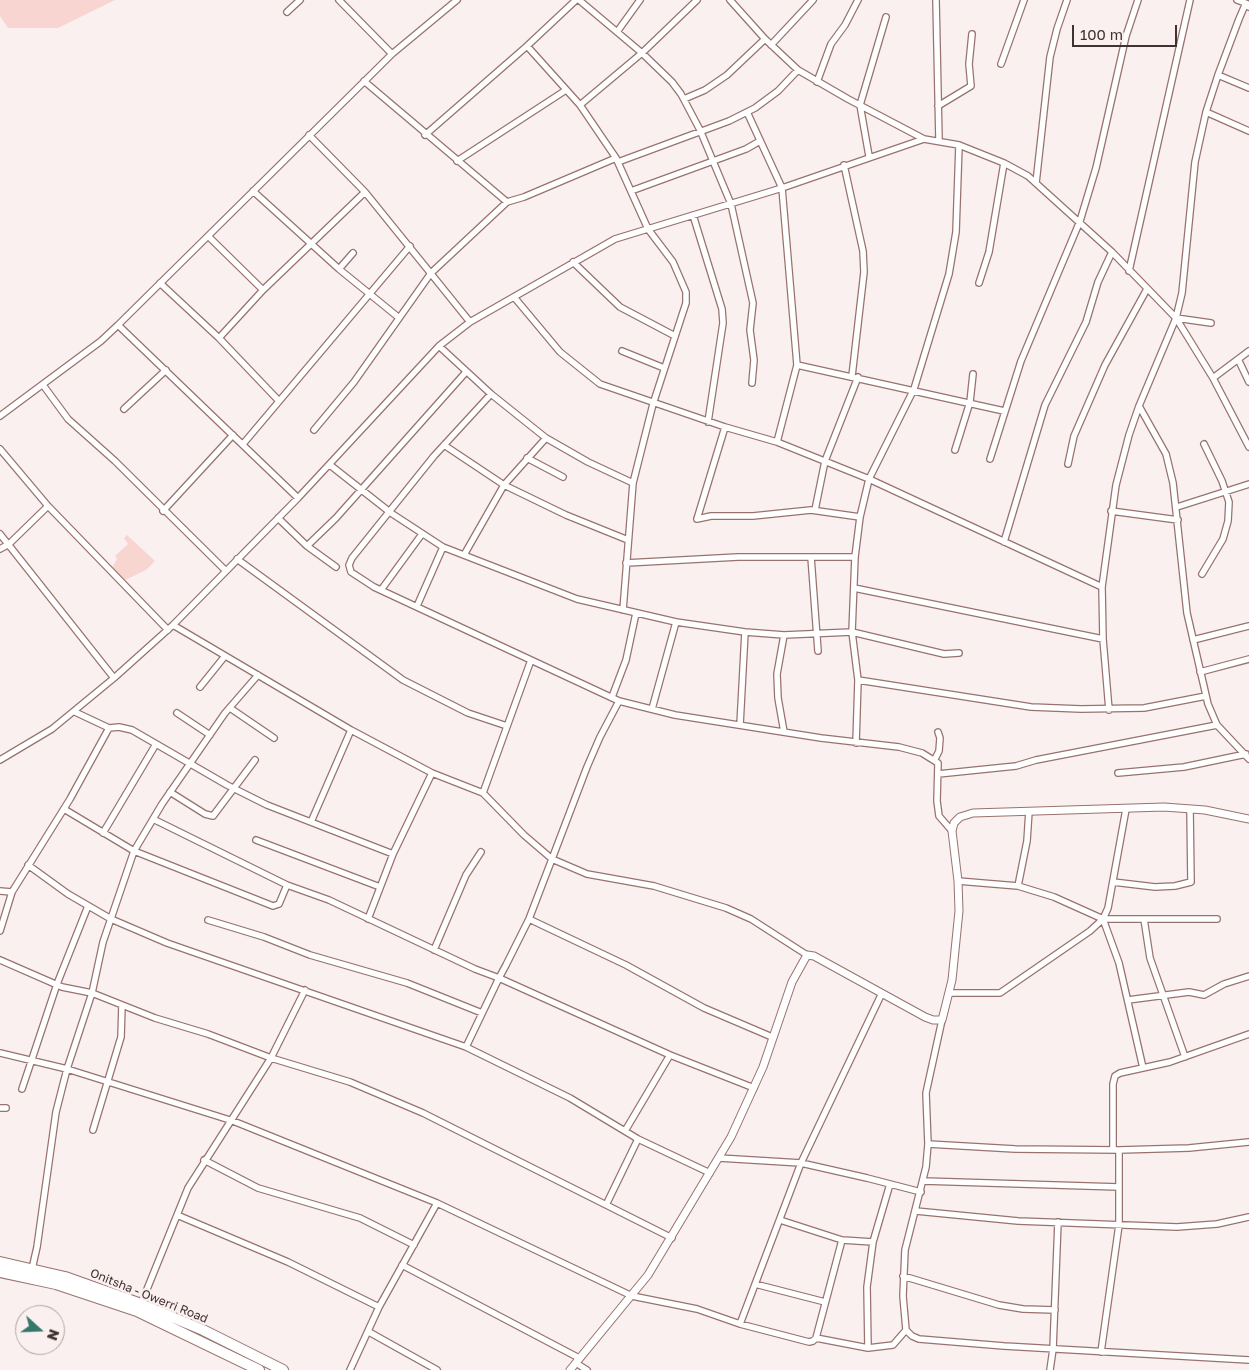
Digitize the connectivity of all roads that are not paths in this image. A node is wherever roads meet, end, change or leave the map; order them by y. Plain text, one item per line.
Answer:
1 (300, 0) edge
2 (339, 0) edge
3 (457, 0) edge
4 (577, 0) edge
5 (640, 0) edge
6 (697, 0) edge
7 (730, 0) edge
8 (813, 0) edge
9 (858, 0) edge
10 (936, 0) edge
11 (1024, 0) edge
12 (1068, 0) edge
13 (1138, 0) edge
14 (1190, 0) edge
15 (1237, 0) edge
16 (1248, 5) edge
17 (287, 12) dead end
18 (886, 17) dead end
19 (617, 32) junction
20 (972, 34) dead end
21 (765, 39) junction
22 (771, 45) junction
23 (527, 46) junction
24 (642, 53) junction
25 (392, 54) junction
26 (1001, 64) dead end
27 (798, 70) junction
28 (1218, 75) junction
29 (364, 81) junction
30 (817, 82) junction
31 (1249, 88) edge
32 (566, 90) junction
33 (684, 99) junction
34 (580, 105) junction
35 (860, 105) junction
36 (938, 106) junction
37 (747, 112) junction
38 (1206, 112) junction
39 (700, 130) junction
40 (1249, 131) edge
41 (309, 135) junction
42 (425, 135) junction
43 (924, 139) junction
44 (939, 140) junction
45 (760, 141) junction
46 (959, 145) junction
47 (869, 156) junction
48 (617, 160) junction
49 (457, 161) junction
50 (713, 161) junction
51 (1004, 162) junction
52 (844, 165) junction
53 (1036, 183) junction
54 (782, 188) junction
55 (253, 191) junction
56 (631, 191) junction
57 (365, 192) junction
58 (507, 202) junction
59 (731, 204) junction
60 (693, 215) junction
61 (1080, 221) junction
62 (648, 229) junction
63 (208, 236) junction
64 (312, 245) junction
65 (410, 246) junction
66 (1112, 252) junction
67 (353, 253) dead end
68 (573, 262) junction
69 (339, 269) junction
70 (1128, 271) junction
71 (431, 273) junction
72 (160, 283) junction
73 (979, 283) dead end
74 (1147, 289) junction
75 (263, 290) junction
76 (369, 294) junction
77 (514, 297) junction
78 (398, 317) junction
79 (1176, 318) junction
80 (470, 322) junction
81 (1212, 323) dead end
82 (118, 325) junction
83 (675, 336) junction
84 (219, 338) junction
85 (439, 346) junction
86 (622, 351) dead end
87 (1249, 351) edge
88 (1238, 359) junction
89 (797, 365) junction
90 (664, 368) junction
91 (166, 370) junction
92 (466, 372) junction
93 (973, 374) dead end
94 (855, 377) junction
95 (1213, 378) junction
96 (1249, 382) edge
97 (752, 383) dead end
98 (43, 385) junction
99 (914, 389) junction
100 (491, 394) junction
101 (279, 401) junction
102 (970, 402) junction
103 (653, 404) junction
104 (1139, 406) junction
105 (124, 408) dead end
106 (1004, 411) junction
107 (0, 416) edge
108 (708, 422) junction
109 (725, 427) junction
110 (314, 430) dead end
111 (233, 435) junction
112 (546, 438) junction
113 (776, 442) junction
114 (243, 444) junction
115 (1204, 444) dead end
116 (444, 445) junction
117 (1249, 447) edge
118 (0, 449) edge
119 (955, 450) dead end
120 (528, 458) junction
121 (990, 459) dead end
122 (825, 461) junction
123 (1068, 464) dead end
124 (330, 465) junction
125 (563, 477) dead end
126 (869, 479) junction
127 (633, 482) junction
128 (1249, 484) edge
129 (504, 485) junction
130 (361, 489) junction
131 (1225, 490) junction
132 (298, 498) junction
133 (48, 506) junction
134 (1177, 507) junction
135 (814, 510) junction
136 (163, 511) junction
137 (1111, 511) junction
138 (390, 513) junction
139 (860, 517) junction
140 (278, 518) junction
141 (1178, 520) junction
142 (0, 534) edge
143 (422, 534) junction
144 (628, 540) junction
145 (1004, 542) junction
146 (9, 544) junction
147 (306, 546) junction
148 (443, 547) junction
149 (0, 549) edge
150 (464, 555) junction
151 (811, 557) junction
152 (855, 557) junction
153 (237, 559) junction
154 (626, 563) junction
155 (336, 567) dead end
156 (226, 570) junction
157 (1202, 574) dead end
158 (854, 588) junction
159 (1102, 588) junction
160 (381, 590) junction
161 (417, 606) junction
162 (623, 610) junction
163 (636, 613) junction
164 (676, 622) junction
165 (1249, 626) edge
166 (170, 628) junction
167 (745, 632) junction
168 (852, 632) junction
169 (815, 634) junction
170 (784, 635) junction
171 (1103, 639) junction
172 (1193, 640) junction
173 (818, 651) dead end
174 (959, 653) dead end
175 (225, 656) junction
176 (1249, 659) edge
177 (531, 660) junction
178 (1200, 672) junction
179 (258, 675) junction
180 (114, 678) junction
181 (858, 680) junction
182 (200, 687) dead end
183 (1206, 696) junction
184 (612, 697) junction
185 (619, 701) junction
186 (230, 708) junction
187 (652, 709) junction
188 (1109, 710) junction
189 (75, 712) junction
190 (177, 713) dead end
191 (740, 725) junction
192 (1217, 725) junction
193 (507, 726) junction
194 (109, 728) junction
195 (351, 730) junction
196 (784, 732) junction
197 (938, 732) dead end
198 (210, 735) junction
199 (274, 738) dead end
200 (856, 743) junction
201 (156, 744) junction
202 (1248, 757) edge
203 (935, 759) junction
204 (0, 760) edge
205 (255, 760) dead end
206 (189, 764) junction
207 (432, 773) junction
208 (1118, 773) dead end
209 (938, 774) junction
210 (234, 789) junction
211 (170, 792) junction
212 (483, 793) junction
213 (64, 809) junction
214 (1126, 809) junction
215 (1190, 809) junction
216 (1029, 812) junction
217 (1249, 818) edge
218 (153, 819) junction
219 (311, 822) junction
220 (952, 831) junction
221 (103, 832) junction
222 (256, 840) dead end
223 (134, 851) junction
224 (481, 852) dead end
225 (394, 854) junction
226 (552, 859) junction
227 (28, 866) junction
228 (958, 881) junction
229 (1113, 882) junction
230 (287, 885) junction
231 (1018, 886) junction
232 (380, 887) junction
233 (0, 891) edge
234 (12, 892) junction
235 (88, 906) junction
236 (111, 919) junction
237 (368, 919) junction
238 (529, 919) junction
239 (1103, 919) junction
240 (1144, 919) junction
241 (1217, 919) dead end
242 (208, 920) dead end
243 (0, 930) edge
244 (434, 950) junction
245 (807, 955) junction
246 (0, 960) edge
247 (1249, 976) edge
248 (499, 978) junction
249 (57, 984) junction
250 (305, 990) junction
251 (92, 993) junction
252 (882, 993) junction
253 (950, 993) junction
254 (1163, 995) junction
255 (1128, 1000) junction
256 (122, 1005) junction
257 (482, 1013) junction
258 (942, 1020) junction
259 (1249, 1034) edge
260 (772, 1037) junction
261 (466, 1046) junction
262 (0, 1053) edge
263 (670, 1055) junction
264 (1185, 1057) junction
265 (270, 1058) junction
266 (32, 1061) junction
267 (1143, 1068) junction
268 (67, 1069) junction
269 (106, 1081) junction
270 (754, 1088) junction
271 (22, 1089) dead end
272 (232, 1121) junction
273 (92, 1130) dead end
274 (625, 1131) junction
275 (638, 1139) junction
276 (1249, 1142) edge
277 (928, 1144) junction
278 (1116, 1150) junction
279 (719, 1158) junction
280 (204, 1160) junction
281 (801, 1164) junction
282 (710, 1173) junction
283 (923, 1181) junction
284 (890, 1184) junction
285 (1119, 1187) junction
286 (921, 1192) junction
287 (437, 1203) junction
288 (607, 1204) junction
289 (916, 1211) junction
290 (177, 1215) junction
291 (1249, 1217) edge
292 (780, 1220) junction
293 (1058, 1222) junction
294 (1119, 1225) junction
295 (672, 1238) junction
296 (842, 1240) junction
297 (873, 1242) junction
298 (414, 1245) junction
299 (0, 1262) edge
300 (402, 1265) junction
301 (32, 1269) junction
302 (0, 1272) edge
303 (903, 1276) junction
304 (755, 1284) junction
305 (632, 1296) junction
306 (825, 1302) junction
307 (141, 1304) junction
308 (379, 1307) junction
309 (1055, 1310) junction
310 (740, 1324) junction
311 (906, 1330) junction
312 (369, 1332) junction
313 (816, 1338) junction
314 (868, 1348) junction
315 (1053, 1350) junction
316 (1101, 1352) junction
317 (577, 1360) junction
318 (1249, 1360) edge
319 (259, 1370) edge
320 (283, 1370) edge
321 (350, 1370) edge
322 (437, 1370) edge
323 (570, 1370) edge
324 (587, 1370) edge
325 (1050, 1370) edge

1 - 17 street
2 - 25 street
3 - 25 street
4 - 19 street
4 - 23 street
5 - 19 street
6 - 24 street
7 - 21 street
8 - 22 street
9 - 30 street
10 - 36 street
11 - 26 street
12 - 53 street
13 - 61 street
14 - 70 street
15 - 16 street
16 - 28 street
18 - 35 street
19 - 24 street
20 - 36 street
21 - 22 street
21 - 33 street
22 - 27 street
23 - 32 street
23 - 42 street
24 - 33 street
24 - 34 street
25 - 29 street
27 - 30 street
27 - 37 street
28 - 31 street
28 - 38 street
29 - 41 street
29 - 42 street
30 - 35 street
32 - 34 street
32 - 49 street
33 - 39 street
34 - 48 street
35 - 43 street
35 - 47 street
36 - 44 street
37 - 39 street
37 - 45 street
38 - 40 street
38 - 79 street
39 - 48 street
39 - 50 street
41 - 55 street
41 - 57 street
42 - 49 street
43 - 44 street
43 - 47 street
44 - 46 street
45 - 50 street
45 - 54 street
46 - 51 street
46 - 99 street
47 - 52 street
48 - 56 street
48 - 58 street
49 - 58 street
50 - 56 street
50 - 59 street
51 - 53 street
51 - 73 street
52 - 54 street
52 - 94 street
53 - 61 street
54 - 59 street
54 - 89 street
55 - 63 street
55 - 64 street
56 - 62 street
57 - 64 street
57 - 65 street
58 - 71 street
59 - 60 street
59 - 97 street
60 - 62 street
60 - 108 street
61 - 66 street
61 - 106 street
62 - 68 street
62 - 83 street
63 - 72 street
63 - 75 street
64 - 69 street
64 - 75 street
65 - 71 street
65 - 76 street
66 - 70 street
66 - 145 street
67 - 69 street
68 - 77 street
68 - 83 street
69 - 76 street
70 - 74 street
71 - 78 street
71 - 80 street
72 - 82 street
72 - 84 street
74 - 79 street
74 - 123 street
75 - 84 street
76 - 78 street
76 - 101 street
77 - 80 street
77 - 103 street
78 - 110 street
79 - 81 street
79 - 95 street
79 - 104 street
80 - 85 street
82 - 91 street
82 - 98 street
83 - 90 street
84 - 101 street
85 - 92 street
85 - 124 street
86 - 90 street
87 - 88 street
88 - 95 street
88 - 96 street
89 - 94 street
89 - 113 street
90 - 103 street
91 - 105 street
91 - 111 street
92 - 100 street
92 - 130 street
93 - 102 street
94 - 99 street
94 - 122 street
95 - 117 street
98 - 107 street
98 - 136 street
99 - 102 street
99 - 126 street
100 - 112 street
100 - 116 street
101 - 114 street
102 - 106 street
102 - 119 street
103 - 108 street
103 - 127 street
104 - 134 street
104 - 137 street
106 - 121 street
108 - 109 street
109 - 113 street
109 - 135 street
111 - 114 street
111 - 136 street
112 - 120 street
112 - 127 street
113 - 122 street
114 - 132 street
115 - 131 street
116 - 129 street
116 - 138 street
118 - 133 street
120 - 125 street
120 - 129 street
122 - 126 street
122 - 135 street
124 - 130 street
124 - 132 street
126 - 139 street
126 - 145 street
127 - 144 street
128 - 131 street
129 - 144 street
129 - 150 street
130 - 138 street
130 - 147 street
131 - 134 street
131 - 157 street
132 - 140 street
133 - 146 street
133 - 166 street
134 - 141 street
135 - 139 street
136 - 156 street
137 - 141 street
137 - 159 street
138 - 143 street
138 - 160 street
139 - 152 street
140 - 147 street
140 - 153 street
141 - 172 street
142 - 146 street
143 - 148 street
143 - 160 street
144 - 154 street
145 - 159 street
146 - 149 street
146 - 180 street
147 - 155 street
148 - 150 street
148 - 161 street
150 - 162 street
151 - 152 street
151 - 154 street
151 - 169 street
152 - 158 street
153 - 156 street
153 - 193 street
154 - 162 street
156 - 166 street
158 - 168 street
158 - 171 street
159 - 171 street
160 - 161 street
161 - 177 street
162 - 163 street
163 - 164 street
163 - 184 street
164 - 167 street
164 - 187 street
165 - 172 street
166 - 175 street
166 - 180 street
167 - 170 street
167 - 191 street
168 - 169 street
168 - 174 street
168 - 181 street
169 - 170 street
169 - 173 street
170 - 196 street
171 - 188 street
172 - 178 street
175 - 179 street
175 - 182 street
176 - 178 street
177 - 184 street
177 - 193 street
178 - 183 street
179 - 186 street
179 - 195 street
180 - 189 street
181 - 188 street
181 - 200 street
183 - 188 street
183 - 192 street
184 - 185 street
185 - 187 street
185 - 226 street
186 - 198 street
186 - 199 street
187 - 191 street
189 - 194 street
189 - 204 street
190 - 198 street
191 - 196 street
192 - 202 street
192 - 209 street
193 - 212 street
194 - 201 street
194 - 213 street
195 - 207 street
195 - 219 street
196 - 200 street
197 - 203 street
198 - 206 street
200 - 203 street
201 - 206 street
201 - 221 street
202 - 208 street
203 - 209 street
205 - 210 street
206 - 210 street
206 - 211 street
207 - 212 street
207 - 225 street
209 - 220 street
210 - 211 street
210 - 219 street
211 - 218 street
212 - 226 street
213 - 221 street
213 - 227 street
214 - 215 street
214 - 216 street
214 - 229 street
215 - 217 street
215 - 229 street
216 - 220 street
216 - 231 street
218 - 223 street
218 - 230 street
219 - 225 street
220 - 228 street
221 - 223 street
222 - 232 street
223 - 230 street
223 - 236 street
224 - 244 street
225 - 232 street
226 - 238 street
226 - 245 street
227 - 234 street
227 - 235 street
228 - 231 street
228 - 253 street
229 - 239 street
230 - 237 street
231 - 239 street
232 - 237 street
233 - 234 street
234 - 243 street
235 - 236 street
235 - 249 street
236 - 250 street
236 - 251 street
237 - 244 street
238 - 248 street
238 - 260 street
239 - 240 street
239 - 253 street
239 - 255 street
240 - 241 street
240 - 254 street
242 - 257 street
244 - 248 street
245 - 252 street
245 - 260 street
246 - 249 street
247 - 254 street
248 - 257 street
248 - 263 street
249 - 251 street
249 - 266 street
250 - 261 street
250 - 265 street
251 - 256 street
251 - 268 street
252 - 258 street
252 - 281 street
253 - 258 street
254 - 255 street
254 - 264 street
255 - 267 street
256 - 265 street
256 - 269 street
257 - 261 street
258 - 277 street
259 - 264 street
260 - 270 street
261 - 274 street
262 - 266 street
263 - 270 street
263 - 274 street
264 - 267 street
265 - 272 street
265 - 288 street
266 - 268 street
266 - 271 street
267 - 278 street
268 - 269 street
268 - 301 street
269 - 272 street
269 - 273 street
270 - 279 street
272 - 280 street
272 - 287 street
274 - 275 street
275 - 282 street
275 - 288 street
276 - 278 street
277 - 278 street
277 - 283 street
278 - 285 street
279 - 281 street
279 - 282 street
280 - 290 street
280 - 298 street
281 - 284 street
281 - 292 street
282 - 295 street
283 - 285 street
283 - 286 street
284 - 286 street
284 - 297 street
285 - 294 street
286 - 289 street
287 - 298 street
287 - 305 street
288 - 295 street
289 - 293 street
289 - 303 street
290 - 307 street
290 - 308 street
291 - 294 street
292 - 296 street
292 - 304 street
293 - 294 street
293 - 309 street
294 - 316 street
295 - 305 street
296 - 297 street
296 - 306 street
297 - 314 street
298 - 300 street
299 - 301 highway, Onitsha - Owerri Road
300 - 308 street
300 - 317 street
301 - 307 highway, Onitsha - Owerri Road
302 - 319 highway, Onitsha - Owerri Road
303 - 309 street
303 - 311 street
304 - 306 street
304 - 310 street
305 - 310 street
305 - 317 street
306 - 313 street
307 - 320 highway, Onitsha - Owerri Road
308 - 312 street
309 - 315 street
310 - 313 street
311 - 314 street
311 - 315 street
312 - 321 street
312 - 322 street
313 - 314 street
315 - 316 street
315 - 325 street
316 - 318 street
317 - 323 street
317 - 324 street

